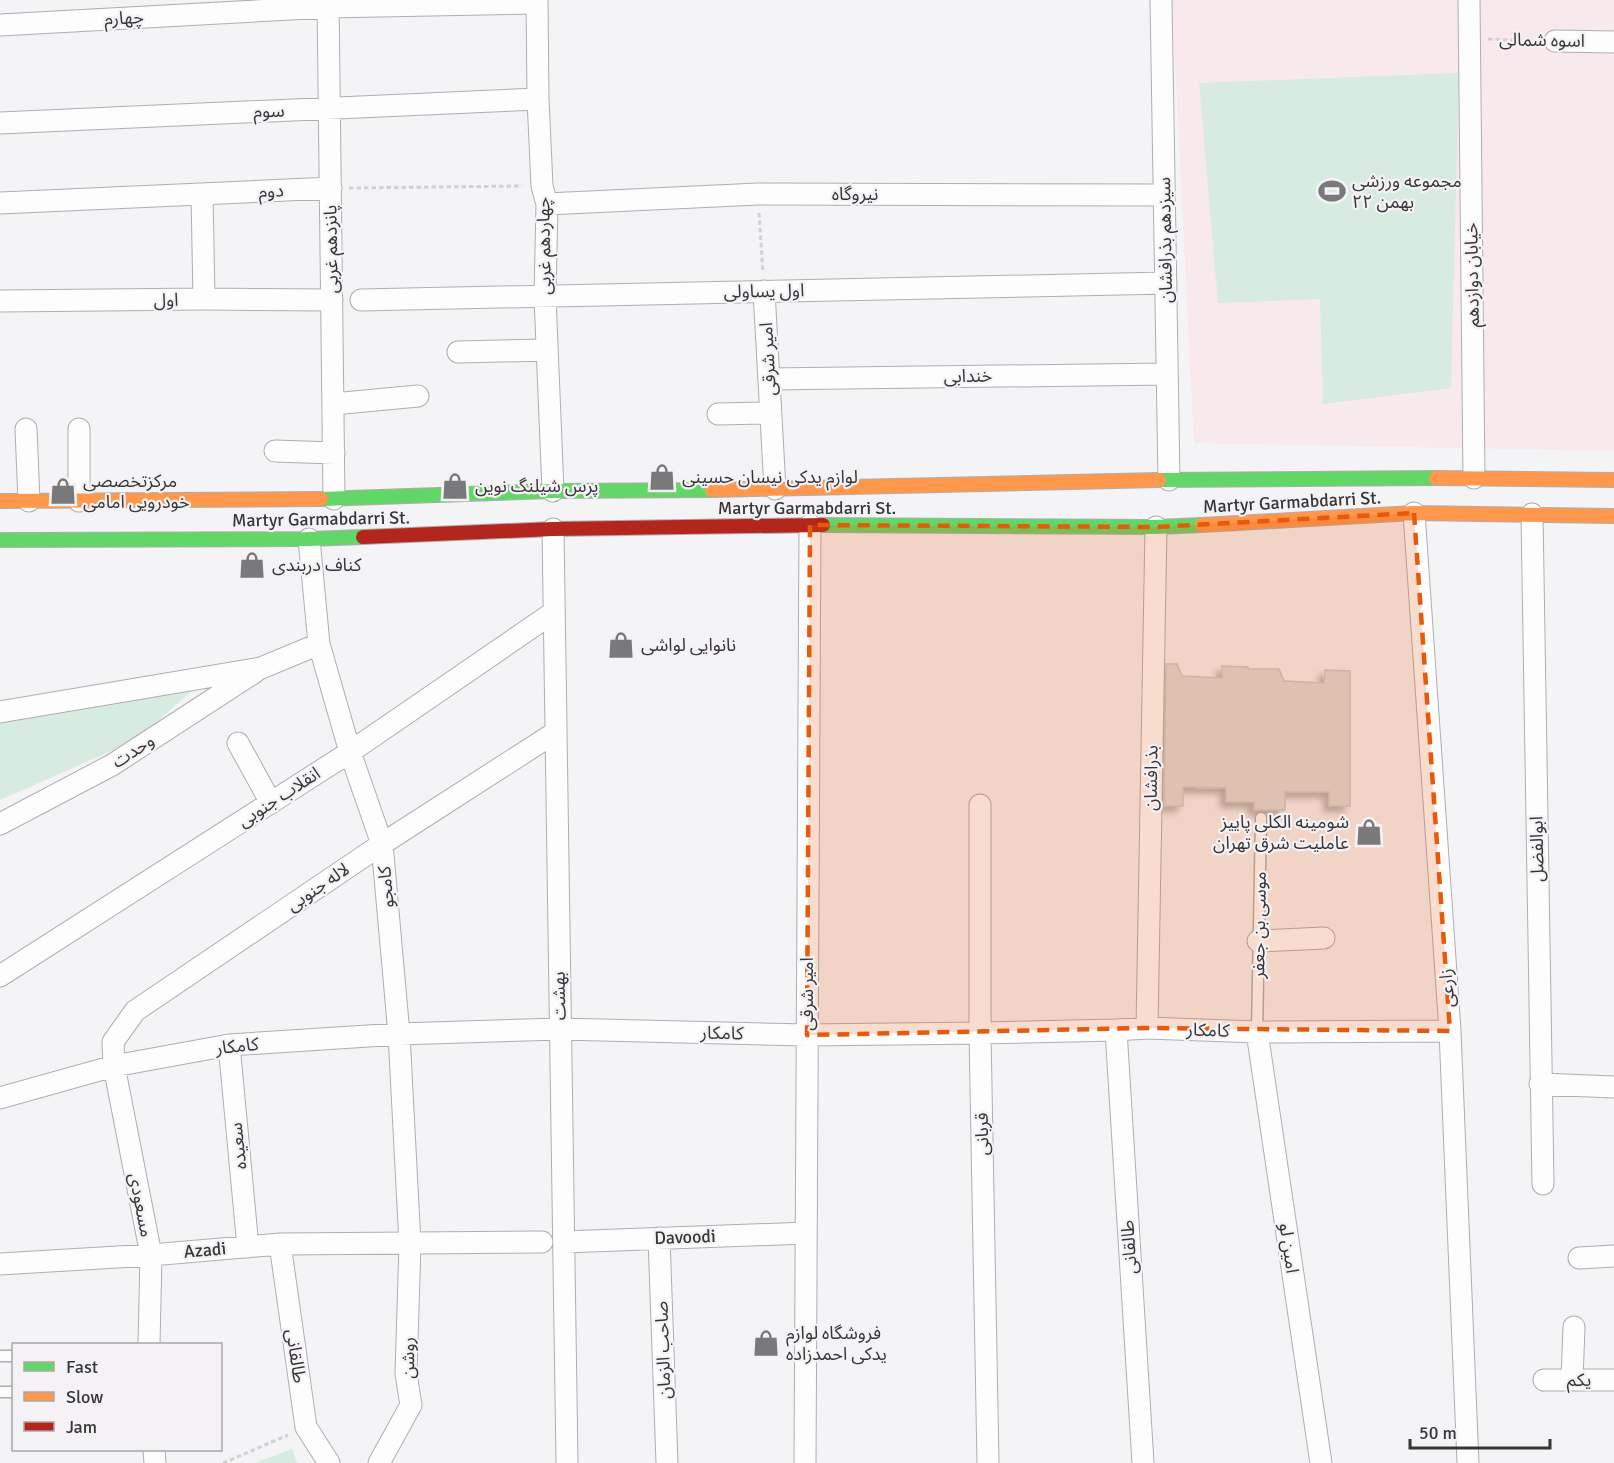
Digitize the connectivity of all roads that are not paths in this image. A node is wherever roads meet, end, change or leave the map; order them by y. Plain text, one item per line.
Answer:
1 (1161, 0) edge
2 (1469, 0) edge
3 (537, 2) edge
4 (328, 4) edge
5 (0, 25) edge
6 (1555, 41) road end
7 (1614, 42) edge
8 (538, 99) junction
9 (330, 108) junction
10 (0, 123) edge
11 (330, 188) junction
12 (202, 194) junction
13 (544, 195) junction
14 (1164, 195) junction
15 (0, 203) edge
16 (1166, 283) junction
17 (764, 291) junction
18 (546, 297) junction
19 (204, 299) junction
20 (332, 300) junction
21 (362, 300) dead end
22 (0, 301) edge
23 (548, 358) junction
24 (462, 359) dead end
25 (1167, 374) junction
26 (769, 379) junction
27 (418, 396) dead end
28 (333, 404) junction
29 (771, 413) junction
30 (718, 414) dead end
31 (26, 429) dead end
32 (79, 429) dead end
33 (275, 451) dead end
34 (334, 453) junction
35 (1473, 478) junction
36 (1169, 480) junction
37 (1614, 480) edge
38 (775, 489) junction
39 (553, 496) junction
40 (334, 499) junction
41 (0, 501) edge
42 (29, 501) junction
43 (79, 501) junction
44 (1414, 513) junction
45 (1532, 514) junction
46 (1614, 516) edge
47 (553, 525) junction
48 (810, 525) junction
49 (1156, 527) junction
50 (309, 539) junction
51 (0, 540) edge
52 (554, 612) junction
53 (319, 644) junction
54 (261, 668) junction
55 (0, 712) edge
56 (556, 732) junction
57 (238, 743) dead end
58 (350, 752) junction
59 (271, 802) junction
60 (980, 805) dead end
61 (1261, 818) dead end
62 (0, 824) edge
63 (382, 844) junction
64 (1324, 938) dead end
65 (1258, 941) junction
66 (0, 975) edge
67 (1147, 1028) junction
68 (560, 1029) junction
69 (1116, 1030) junction
70 (1450, 1031) junction
71 (1257, 1032) junction
72 (980, 1033) junction
73 (399, 1034) junction
74 (807, 1035) junction
75 (229, 1045) junction
76 (114, 1066) junction
77 (1540, 1084) junction
78 (1614, 1087) edge
79 (0, 1098) edge
80 (1542, 1184) dead end
81 (806, 1233) junction
82 (659, 1238) junction
83 (542, 1242) dead end
84 (564, 1242) junction
85 (280, 1244) junction
86 (410, 1244) junction
87 (248, 1246) junction
88 (151, 1255) junction
89 (1614, 1256) edge
90 (1579, 1258) dead end
91 (0, 1264) edge
92 (1574, 1327) dead end
93 (149, 1343) edge
94 (1544, 1380) dead end
95 (1572, 1380) junction
96 (1614, 1380) edge
97 (329, 1463) edge
98 (379, 1463) edge
99 (567, 1463) edge
100 (667, 1463) edge
101 (805, 1463) edge
102 (988, 1463) edge
103 (1143, 1463) edge
104 (1321, 1463) edge
105 (1468, 1463) edge

1 - 14 street, سیزدهم بذرافشان
2 - 35 street, خیابان دوازدهم
3 - 4 street, چهارم
3 - 8 street, چهاردهم غربی
4 - 5 street, چهارم
4 - 9 street, پانزدهم غربی
6 - 7 street, اسوه شمالی
8 - 9 street, سوم
8 - 13 street, چهاردهم غربی
9 - 10 street, سوم
9 - 11 street, پانزدهم غربی
11 - 12 street, دوم
11 - 20 street, پانزدهم غربی
12 - 15 street, دوم
12 - 19 street
13 - 14 street, نیروگاه
13 - 18 street, چهاردهم غربی
14 - 16 street, سیزدهم بذرافشان
16 - 17 street, اول یساولی
16 - 25 street, سیزدهم بذرافشان
17 - 18 street, اول یساولی
17 - 26 street, امیر شرقی
18 - 21 street, اول یساولی
18 - 23 street, چهاردهم غربی
19 - 20 street, اول
19 - 22 street, اول
20 - 28 street, پانزدهم غربی
23 - 24 street
23 - 39 street, چهاردهم غربی
25 - 26 street, خندابی
25 - 36 street, سیزدهم بذرافشان
26 - 29 street, امیر شرقی
27 - 28 street
28 - 34 street, پانزدهم غربی
29 - 30 street
29 - 38 street, امیر شرقی
31 - 42 street
32 - 43 street
33 - 34 street
34 - 40 street, پانزدهم غربی
35 - 36 main road, Martyr Garmabdarri St.
35 - 37 main road, Martyr Garmabdarri St.
36 - 38 main road, Martyr Garmabdarri St.
38 - 39 main road, Martyr Garmabdarri St.
39 - 40 main road, Martyr Garmabdarri St.
40 - 43 main road, Martyr Garmabdarri St.
41 - 42 main road, Martyr Garmabdarri St.
42 - 43 main road, Martyr Garmabdarri St.
44 - 45 main road, Martyr Garmabdarri St.
44 - 49 main road, Martyr Garmabdarri St.
44 - 70 street, زارعی
45 - 46 main road, Martyr Garmabdarri St.
45 - 77 street, ابوالفضل
47 - 48 main road, Martyr Garmabdarri St.
47 - 50 main road, Martyr Garmabdarri St.
47 - 52 street, بهشت
48 - 49 main road, Martyr Garmabdarri St.
48 - 74 street, امیر شرقی
49 - 67 street, بذرافشان
50 - 51 main road, Martyr Garmabdarri St.
50 - 53 street, کامجو
52 - 56 street, بهشت
52 - 58 street, انقلاب جنوبی
53 - 54 street, وحدت
53 - 58 street, کامجو
54 - 55 street, وحدت
54 - 62 street, وحدت
56 - 63 street, لاله جنوبی
56 - 68 street, بهشت
57 - 59 street
58 - 59 street, انقلاب جنوبی
58 - 63 street, کامجو
59 - 66 street, انقلاب جنوبی
60 - 72 street, قربانی
61 - 65 lane, موسی بن جعفر
63 - 73 street, کامجو
63 - 76 street, لاله جنوبی
64 - 65 street
65 - 71 lane, موسی بن جعفر
67 - 69 street, کامکار
67 - 71 street, کامکار
68 - 73 street, کامکار
68 - 74 street, کامکار
68 - 84 street, بهشت
69 - 72 street, کامکار
69 - 103 street, طالقانی
70 - 71 street, کامکار
70 - 105 street, زارعی
71 - 104 street, امین لو
72 - 74 street, کامکار
72 - 102 street, قربانی
73 - 75 street, کامکار
73 - 86 street, کامجو
74 - 81 street, امیر شرقی
75 - 76 street, کامکار
75 - 87 street, سعیده
76 - 79 street, کامکار
76 - 88 street, مسعودی
77 - 78 street
77 - 80 street, ابوالفضل
81 - 82 street, Davoodi
81 - 101 street, امیر شرقی
82 - 84 street, Davoodi
82 - 100 street, صاحب الزمان
83 - 86 street
84 - 99 street, بهشت
85 - 86 street, Azadi
85 - 87 street, Azadi
85 - 97 street, طالقانی
86 - 98 street, روشن
87 - 88 street, Azadi
88 - 91 street, Azadi
88 - 93 street, مسعودی
89 - 90 street
92 - 95 street
94 - 95 street, یکم
95 - 96 street, یکم

